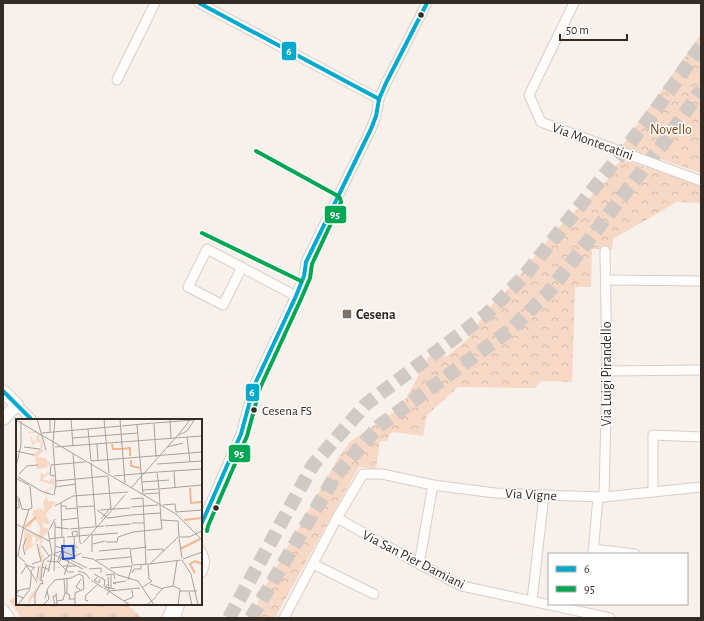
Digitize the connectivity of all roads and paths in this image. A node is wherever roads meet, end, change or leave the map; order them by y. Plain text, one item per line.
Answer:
1 (155, 3) edge
2 (200, 3) edge
3 (427, 3) edge
4 (574, 3) edge
5 (117, 80) dead end
6 (379, 99) junction
7 (701, 181) edge
8 (605, 250) dead end
9 (242, 267) junction
10 (606, 280) junction
11 (701, 282) edge
12 (296, 296) junction
13 (701, 370) edge
14 (607, 371) junction
15 (3, 391) edge
16 (17, 405) junction
17 (3, 419) edge
18 (31, 419) edge
19 (701, 437) edge
20 (433, 485) junction
21 (701, 487) edge
22 (653, 492) junction
23 (544, 495) junction
24 (601, 497) junction
25 (337, 518) junction
26 (202, 524) edge
27 (593, 552) edge
28 (614, 553) edge
29 (202, 554) edge
30 (313, 564) junction
31 (419, 564) junction
32 (202, 571) edge
33 (374, 594) dead end
34 (532, 601) junction
35 (548, 603) edge
36 (173, 605) edge
37 (180, 605) edge
38 (560, 605) edge
39 (588, 609) edge
40 (3, 611) edge
41 (286, 617) edge
42 (8, 618) edge
43 (167, 618) edge
44 (175, 618) edge
45 (610, 618) edge

1 - 5 street
2 - 6 street
3 - 6 street
4 - 7 street, Via Montecatini
6 - 12 street
8 - 10 street, Via Luigi Pirandello
9 - 9 street
9 - 12 street
10 - 11 street
10 - 14 street, Via Luigi Pirandello
12 - 26 street
13 - 14 street
14 - 24 street, Via Luigi Pirandello
15 - 16 main road
16 - 17 main road
16 - 18 street
19 - 22 street
20 - 23 street, Via Vigne
20 - 25 street, Via Vigne
20 - 31 street
21 - 22 street, Via Vigne
22 - 24 street, Via Vigne
23 - 24 street, Via Vigne
23 - 34 street
24 - 27 street, Via Luigi Pirandello
25 - 30 street
25 - 31 street, Via San Pier Damiani
27 - 28 street
29 - 32 street
30 - 33 street
30 - 41 street
31 - 34 street, Via San Pier Damiani
34 - 35 street, Via San Pier Damiani
36 - 43 street
37 - 44 street
38 - 39 street, Via San Pier Damiani
39 - 45 street, Via San Pier Damiani
40 - 42 main road

